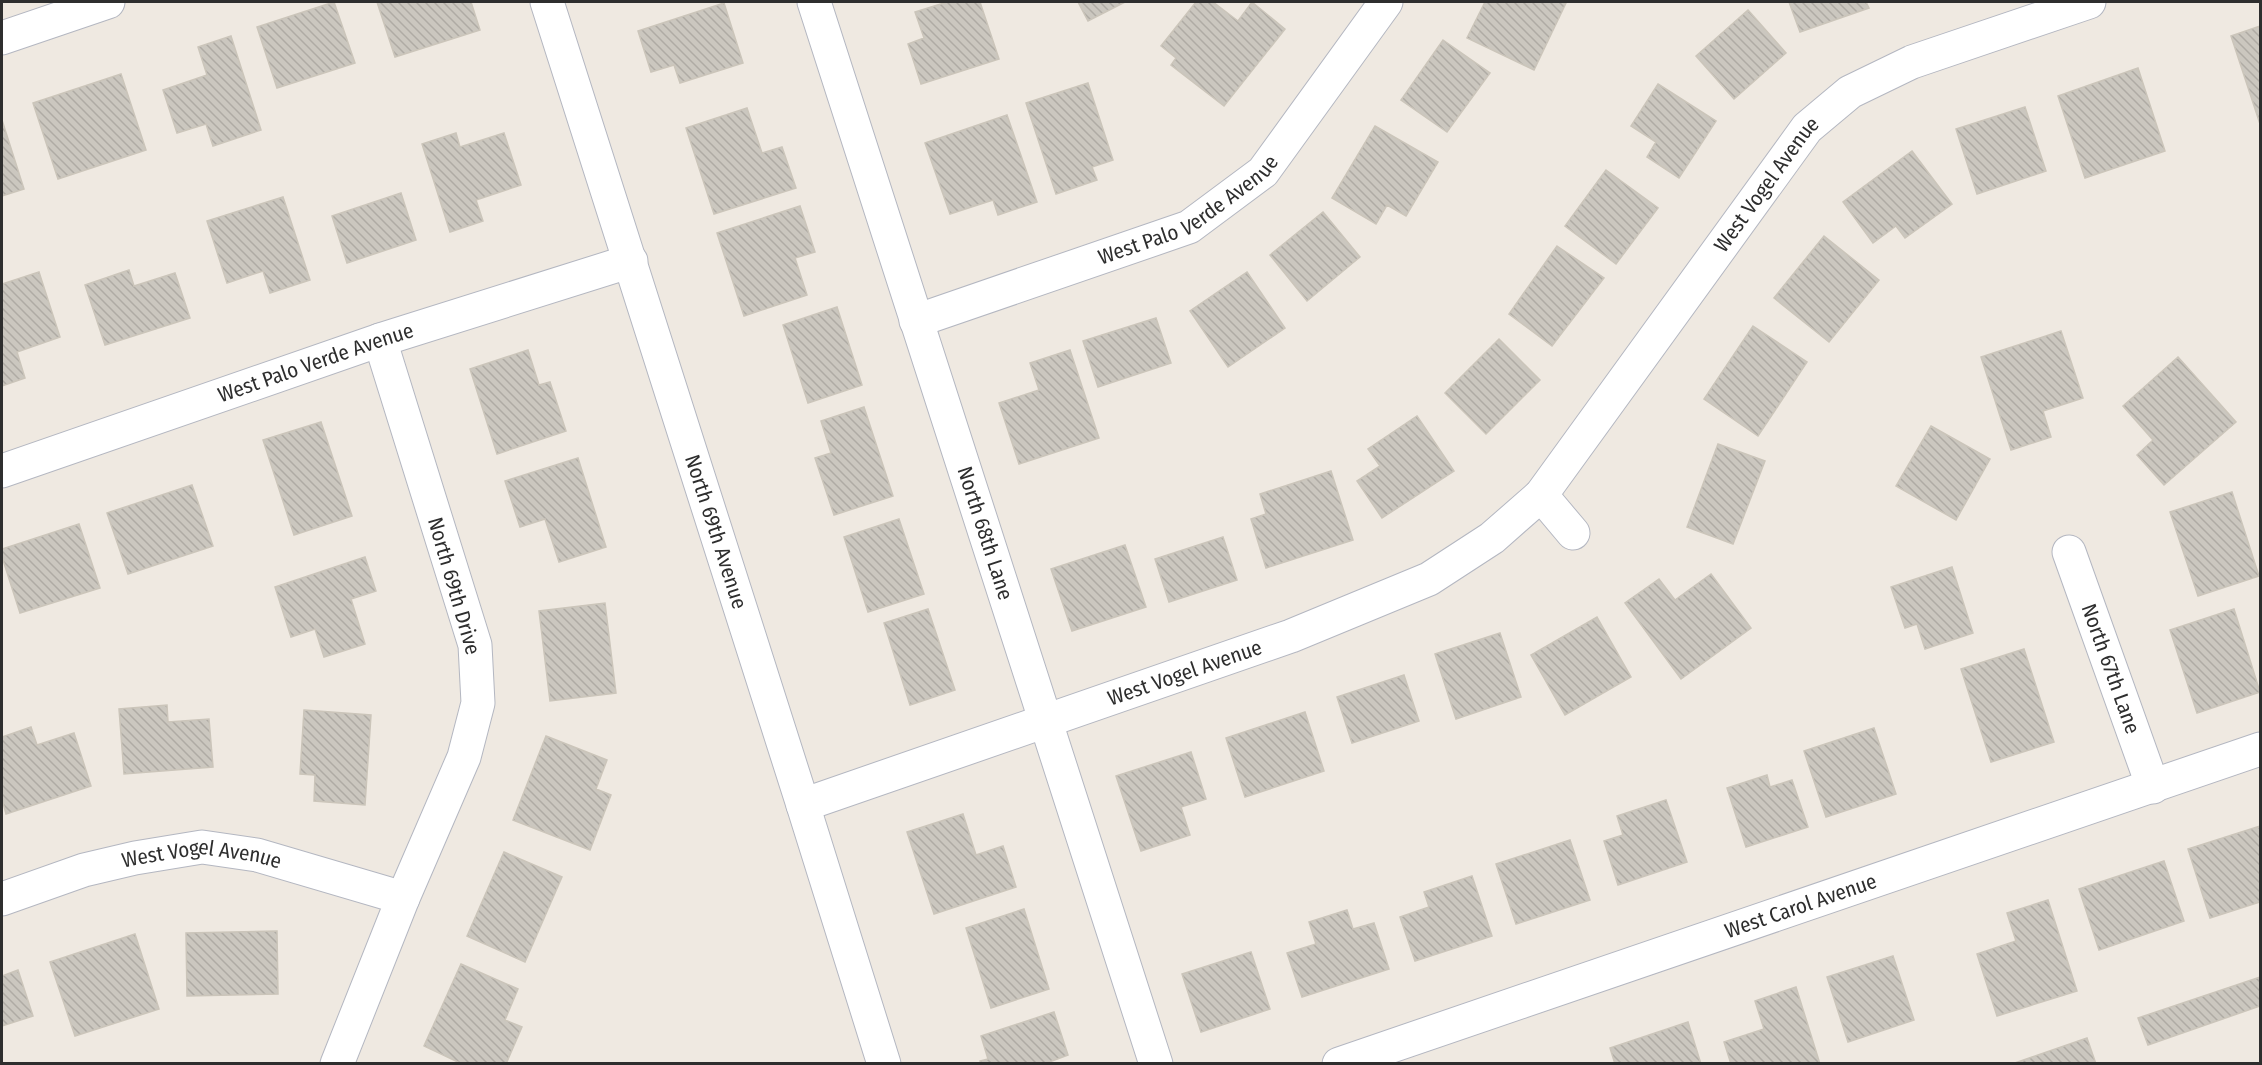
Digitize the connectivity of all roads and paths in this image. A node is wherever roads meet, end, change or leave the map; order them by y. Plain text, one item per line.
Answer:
1 (108, 2) edge
2 (547, 2) edge
3 (814, 2) edge
4 (1383, 2) edge
5 (2089, 2) edge
6 (2, 38) edge
7 (631, 261) junction
8 (916, 321) junction
9 (380, 340) junction
10 (2, 471) edge
11 (1540, 495) junction
12 (1573, 533) dead end
13 (2069, 552) dead end
14 (1044, 720) junction
15 (2260, 749) edge
16 (2153, 787) junction
17 (803, 805) junction
18 (403, 898) junction
19 (2, 899) edge
20 (337, 1064) edge
21 (884, 1064) edge
22 (1156, 1064) edge
23 (1340, 1064) edge

1 - 6 street
2 - 7 street, North 69th Avenue
3 - 8 street, North 68th Lane
4 - 8 street, West Palo Verde Avenue
5 - 11 street, West Vogel Avenue
7 - 9 street, West Palo Verde Avenue
7 - 17 street, North 69th Avenue
8 - 14 street, North 68th Lane
9 - 10 street, West Palo Verde Avenue
9 - 18 street, North 69th Drive
11 - 12 street
11 - 14 street, West Vogel Avenue
13 - 16 street, North 67th Lane
14 - 17 street, West Vogel Avenue
14 - 22 street, North 68th Lane
15 - 16 street, West Carol Avenue
16 - 23 street, West Carol Avenue
17 - 21 street, North 69th Avenue
18 - 19 street, West Vogel Avenue
18 - 20 street, North 69th Drive

